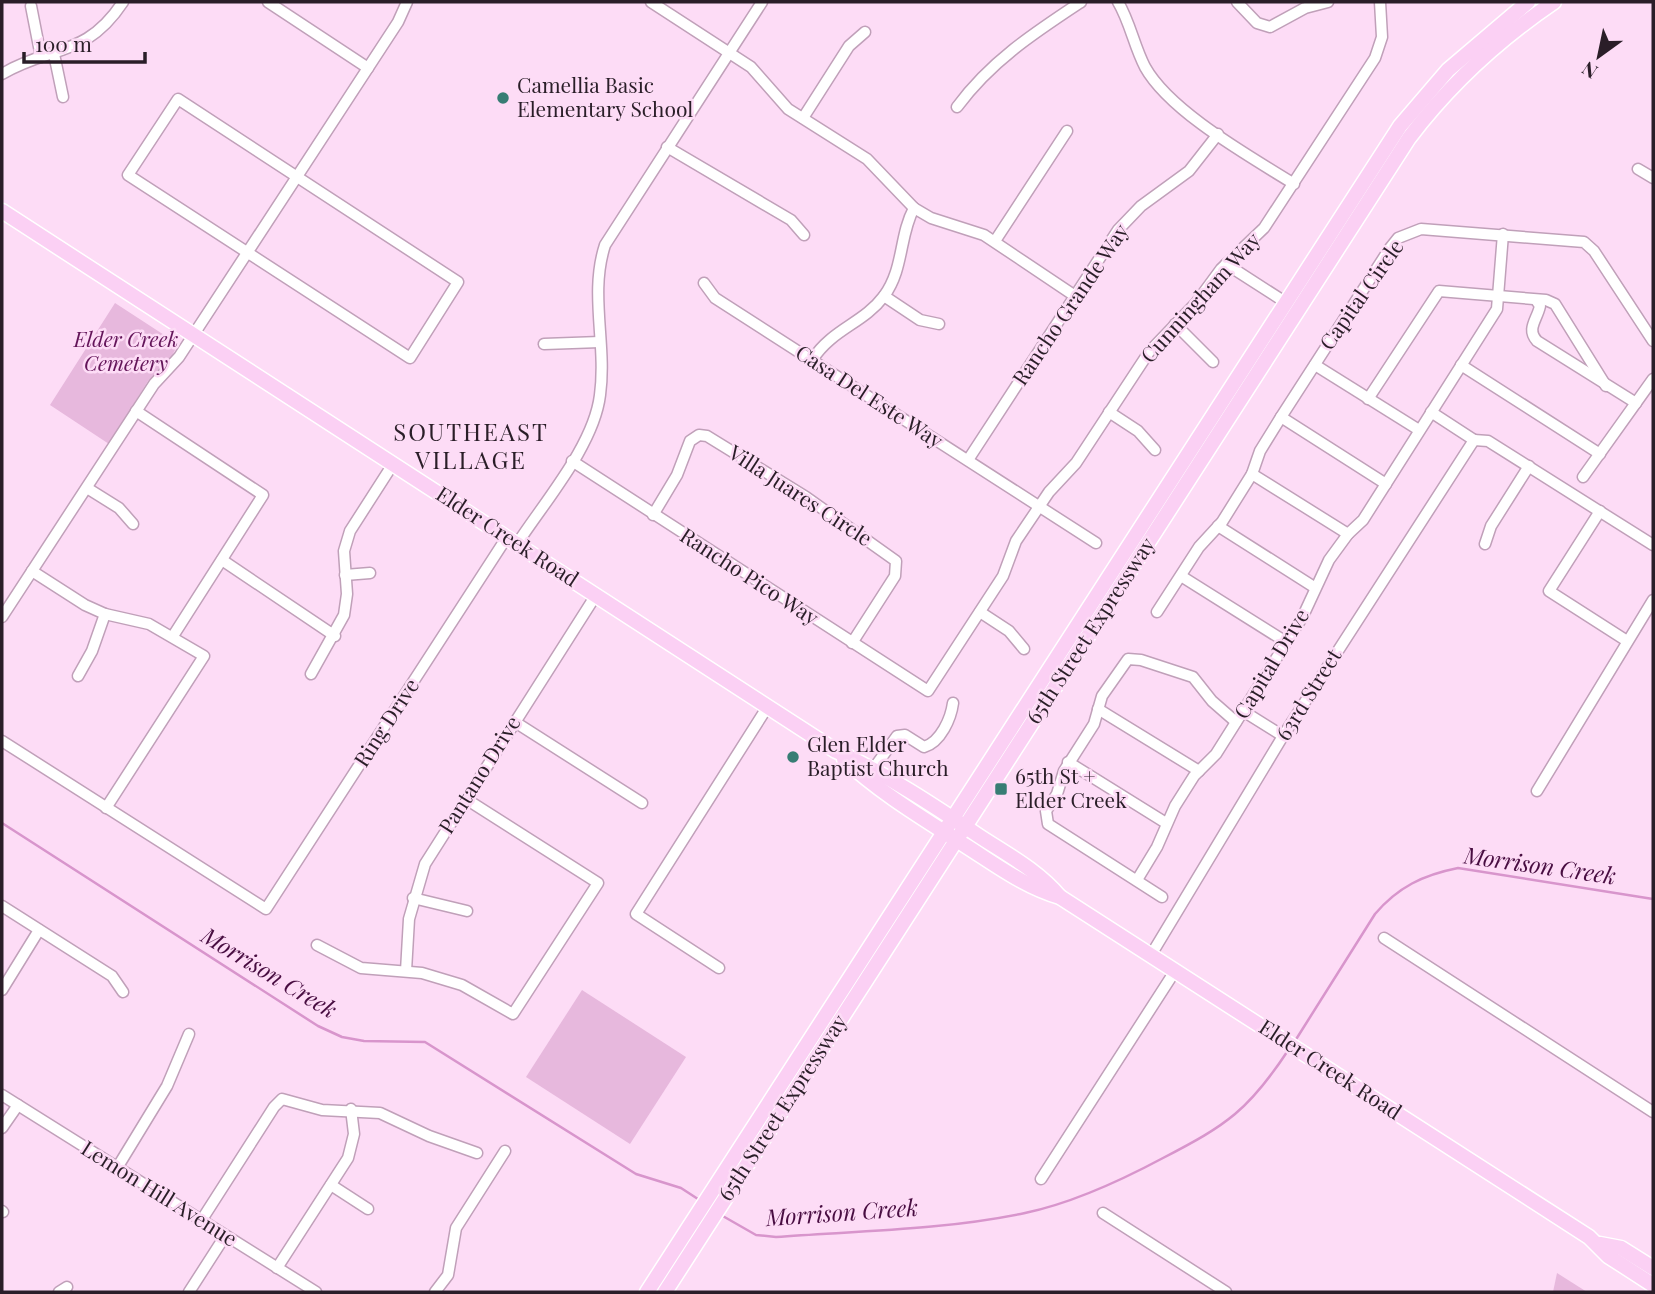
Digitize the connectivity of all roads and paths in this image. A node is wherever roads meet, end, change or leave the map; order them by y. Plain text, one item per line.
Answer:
1 (123, 2) edge
2 (268, 2) edge
3 (407, 2) edge
4 (650, 2) edge
5 (762, 2) edge
6 (1081, 2) edge
7 (1118, 2) edge
8 (1237, 2) edge
9 (1328, 2) edge
10 (1380, 2) edge
11 (1528, 2) edge
12 (1554, 2) edge
13 (31, 6) dead end
14 (865, 33) dead end
15 (729, 53) junction
16 (54, 54) junction
17 (41, 57) junction
18 (369, 68) junction
19 (2, 74) edge
20 (63, 97) dead end
21 (957, 107) dead end
22 (803, 118) junction
23 (1067, 131) dead end
24 (1217, 134) junction
25 (667, 147) junction
26 (1638, 169) dead end
27 (297, 177) junction
28 (1653, 178) edge
29 (1294, 184) junction
30 (914, 208) junction
31 (2, 211) edge
32 (1503, 234) junction
33 (804, 235) dead end
34 (995, 241) junction
35 (248, 253) junction
36 (1226, 264) junction
37 (704, 284) dead end
38 (884, 296) junction
39 (1075, 296) junction
40 (1496, 296) junction
41 (1536, 300) junction
42 (1285, 302) junction
43 (939, 324) dead end
44 (1175, 324) junction
45 (194, 335) junction
46 (1653, 341) edge
47 (600, 342) junction
48 (544, 344) dead end
49 (812, 360) junction
50 (1213, 362) dead end
51 (1315, 365) junction
52 (1461, 365) junction
53 (1653, 379) edge
54 (1606, 386) junction
55 (1368, 399) junction
56 (1636, 403) junction
57 (136, 411) junction
58 (1110, 412) junction
59 (1431, 412) junction
60 (1281, 417) junction
61 (1419, 430) junction
62 (1474, 440) junction
63 (1155, 450) dead end
64 (1600, 454) junction
65 (968, 460) junction
66 (572, 461) junction
67 (393, 464) junction
68 (1529, 466) junction
69 (1252, 474) junction
70 (1583, 477) dead end
71 (1386, 484) junction
72 (87, 488) junction
73 (1039, 506) junction
74 (1600, 511) junction
75 (653, 515) junction
76 (133, 524) dead end
77 (1218, 526) junction
78 (1348, 534) junction
79 (512, 541) junction
80 (1096, 543) dead end
81 (1485, 544) dead end
82 (1653, 545) edge
83 (222, 560) junction
84 (32, 571) junction
85 (369, 573) dead end
86 (345, 575) junction
87 (1181, 576) junction
88 (1314, 587) junction
89 (596, 595) junction
90 (1653, 600) edge
91 (5, 605) edge
92 (980, 612) junction
93 (1157, 612) dead end
94 (105, 614) junction
95 (2, 617) edge
96 (173, 636) junction
97 (335, 636) junction
98 (1627, 641) junction
99 (1286, 642) junction
100 (852, 643) junction
101 (1024, 649) dead end
102 (311, 674) dead end
103 (78, 676) dead end
104 (928, 691) joint
105 (953, 702) dead end
106 (768, 706) junction
107 (1098, 709) junction
108 (1243, 710) junction
109 (515, 722) junction
110 (1237, 722) junction
111 (1283, 736) junction
112 (2, 741) edge
113 (836, 751) junction
114 (1068, 762) junction
115 (874, 768) junction
116 (1199, 771) junction
117 (1537, 791) dead end
118 (466, 799) junction
119 (642, 803) dead end
120 (106, 808) junction
121 (951, 818) junction
122 (1166, 823) junction
123 (965, 826) junction
124 (943, 831) junction
125 (956, 840) junction
126 (1137, 880) junction
127 (1060, 897) junction
128 (1162, 897) dead end
129 (413, 898) junction
130 (2, 906) edge
131 (467, 911) dead end
132 (39, 930) junction
133 (1384, 938) dead end
134 (317, 945) dead end
135 (1151, 956) junction
136 (719, 968) dead end
137 (406, 971) junction
138 (1175, 971) junction
139 (2, 990) edge
140 (123, 992) dead end
141 (188, 1034) dead end
142 (2, 1095) edge
143 (18, 1105) junction
144 (351, 1109) junction
145 (1653, 1112) edge
146 (2, 1128) edge
147 (505, 1151) dead end
148 (477, 1153) dead end
149 (117, 1168) junction
150 (1041, 1179) dead end
151 (331, 1185) junction
152 (718, 1196) junction
153 (369, 1209) dead end
154 (1103, 1213) dead end
155 (201, 1221) junction
156 (701, 1221) junction
157 (225, 1236) junction
158 (1600, 1244) junction
159 (277, 1268) junction
160 (1653, 1268) edge
161 (1653, 1285) edge
162 (188, 1292) edge
163 (316, 1292) edge
164 (435, 1292) edge
165 (647, 1292) edge
166 (664, 1292) edge
167 (1227, 1292) edge

1 - 16 street
2 - 18 street
3 - 18 street
4 - 15 street
5 - 15 street, Ring Drive
6 - 21 street
7 - 24 street
8 - 9 street
10 - 29 street, Cunningham Way
11 - 42 main road, 65th Street Expressway
12 - 123 main road, 65th Street Expressway
13 - 17 street
14 - 22 street
15 - 22 street
15 - 25 street, Ring Drive
16 - 17 street
16 - 20 street
17 - 19 street
18 - 27 street
22 - 30 street
23 - 34 street
24 - 29 street
24 - 39 street, Rancho Grande Way
25 - 33 street
25 - 47 street, Ring Drive
26 - 28 street
27 - 35 street
27 - 35 street
27 - 35 street
29 - 36 street, Cunningham Way
30 - 34 street
30 - 38 street
31 - 45 main road, Elder Creek Road
32 - 40 street, Capital Drive
32 - 46 street, Capital Circle
32 - 51 street, Capital Circle
34 - 39 street
35 - 45 street
36 - 42 street
36 - 44 street, Cunningham Way
37 - 49 street, Casa Del Este Way
38 - 43 street
38 - 49 street
39 - 65 street, Rancho Grande Way
40 - 41 street
40 - 52 street, Capital Drive
40 - 55 street
41 - 54 street
41 - 54 street
42 - 121 main road, 65th Street Expressway
44 - 50 street
44 - 58 street, Cunningham Way
45 - 57 street
45 - 67 main road, Elder Creek Road
47 - 48 street
47 - 66 street, Ring Drive
49 - 65 street, Casa Del Este Way
51 - 55 street
51 - 60 street, Capital Circle
52 - 59 street, Capital Drive
52 - 64 street
53 - 56 street
54 - 56 street
55 - 61 street
56 - 64 street
57 - 72 street
57 - 83 street
58 - 63 street
58 - 73 street, Cunningham Way
59 - 61 street, Capital Drive
59 - 62 street
60 - 69 street, Capital Circle
60 - 71 street
61 - 71 street, Capital Drive
62 - 68 street
62 - 111 street, 63rd Street
64 - 70 street
65 - 73 street, Casa Del Este Way
66 - 75 street, Rancho Pico Way
66 - 79 street, Ring Drive
67 - 79 main road, Elder Creek Road
67 - 86 street
68 - 74 street
68 - 81 street
69 - 77 street, Capital Circle
69 - 78 street
71 - 78 street, Capital Drive
72 - 76 street
72 - 84 street
73 - 80 street, Casa Del Este Way
73 - 92 street, Cunningham Way
74 - 82 street
74 - 98 street
75 - 100 street, Rancho Pico Way
75 - 100 street, Villa Juares Circle
77 - 87 street, Capital Circle
77 - 88 street
78 - 88 street, Capital Drive
79 - 89 main road, Elder Creek Road
79 - 120 street, Ring Drive
83 - 96 street
83 - 97 street
84 - 91 street
84 - 94 street
85 - 86 street
86 - 97 street
87 - 93 street, Capital Circle
87 - 99 street
88 - 99 street, Capital Drive
89 - 106 main road, Elder Creek Road
89 - 109 street, Pantano Drive
90 - 98 street
91 - 95 street
92 - 101 street
92 - 104 street, Cunningham Way
94 - 96 street
94 - 103 street
96 - 120 street
97 - 102 street
98 - 117 street
99 - 108 street, Capital Drive
100 - 104 street, Rancho Pico Way
105 - 115 street
106 - 113 main road, Elder Creek Road
106 - 136 street
107 - 110 street
107 - 114 street
107 - 116 street
108 - 110 street, Capital Drive
108 - 111 street
109 - 118 street, Pantano Drive
109 - 119 street
110 - 116 street, Capital Drive
111 - 135 street, 63rd Street
112 - 120 street
113 - 115 main road, Elder Creek Road
113 - 124 main road, Elder Creek Road
114 - 122 street
114 - 126 street
115 - 121 main road, Elder Creek Road
116 - 122 street, Capital Drive
118 - 129 street, Pantano Drive
118 - 137 street
121 - 123 main road, Elder Creek Road
121 - 124 main road, 65th Street Expressway
122 - 126 street, Capital Drive
123 - 125 main road, 65th Street Expressway
123 - 127 main road, Elder Creek Road
124 - 125 main road, Elder Creek Road
124 - 152 main road, 65th Street Expressway
125 - 127 main road, Elder Creek Road
125 - 152 main road, 65th Street Expressway
126 - 128 street
127 - 135 main road, Elder Creek Road
129 - 131 street
129 - 137 street, Pantano Drive
130 - 132 street
132 - 139 street
132 - 140 street
133 - 145 street
134 - 137 street
135 - 138 main road, Elder Creek Road
138 - 150 street
138 - 158 main road, Elder Creek Road
141 - 149 street
142 - 143 street, Lemon Hill Avenue
143 - 146 street
143 - 149 street, Lemon Hill Avenue
144 - 148 street
144 - 151 street
144 - 155 street
147 - 164 street
149 - 155 street, Lemon Hill Avenue
151 - 153 street
151 - 159 street
152 - 156 main road, 65th Street Expressway
154 - 167 street
155 - 157 street, Lemon Hill Avenue
156 - 165 main road, 65th Street Expressway
156 - 166 main road, 65th Street Expressway
157 - 159 street, Lemon Hill Avenue
157 - 162 street
158 - 160 main road, Elder Creek Road
158 - 161 main road, Elder Creek Road
159 - 163 street, Lemon Hill Avenue

